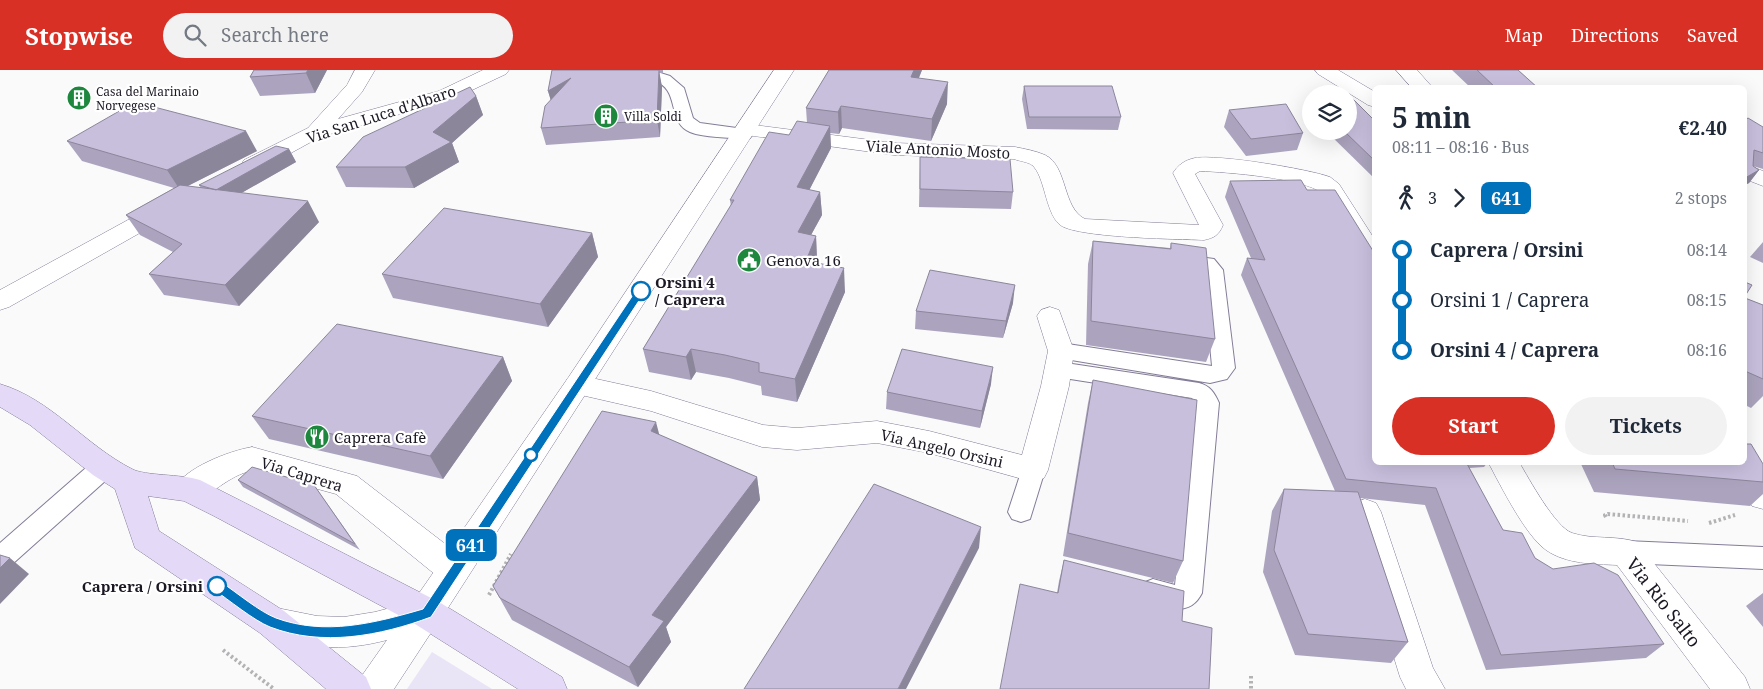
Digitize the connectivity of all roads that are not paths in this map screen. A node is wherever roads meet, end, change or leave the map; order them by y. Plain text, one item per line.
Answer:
1 (365, 70) edge
2 (499, 70) edge
3 (784, 70) edge
4 (1325, 70) edge
5 (1406, 70) edge
6 (618, 75) edge
7 (1420, 85) edge
8 (1372, 99) edge
9 (745, 132) junction
10 (314, 133) junction
11 (1747, 172) edge
12 (233, 174) edge
13 (1763, 180) edge
14 (190, 196) edge
15 (1372, 254) edge
16 (1161, 258) edge
17 (0, 302) edge
18 (1050, 316) dead end
19 (1060, 360) junction
20 (578, 385) junction
21 (0, 394) edge
22 (1763, 456) edge
23 (1747, 458) edge
24 (1505, 465) edge
25 (1744, 465) edge
26 (1033, 470) junction
27 (116, 475) junction
28 (189, 489) junction
29 (1763, 497) edge
30 (1021, 512) dead end
31 (1365, 512) edge
32 (1626, 552) junction
33 (1763, 558) edge
34 (0, 559) edge
35 (454, 570) junction
36 (1134, 587) edge
37 (427, 613) junction
38 (272, 622) junction
39 (353, 689) edge
40 (374, 689) edge
41 (549, 689) edge
42 (1427, 689) edge
43 (1732, 689) edge

1 - 10 street
2 - 10 street, Via San Luca d'Albaro
3 - 9 street
4 - 8 street
5 - 7 street
6 - 9 lane
9 - 15 street, Viale Antonio Mosto
9 - 20 street
10 - 12 street, Via San Luca d'Albaro
11 - 13 street
14 - 17 street
16 - 19 lane
18 - 19 street
19 - 26 street
19 - 36 lane
20 - 26 street, Via Angelo Orsini
20 - 35 street
21 - 27 main road
22 - 23 street
24 - 32 street
25 - 29 street
26 - 30 lane
27 - 28 main road
27 - 34 lane
27 - 38 main road
28 - 35 street, Via Caprera
28 - 37 main road
31 - 42 street
32 - 33 lane, Via Rio Salto
32 - 43 street, Via Rio Salto
35 - 37 street
37 - 38 street
37 - 40 street
37 - 41 main road
38 - 39 main road

